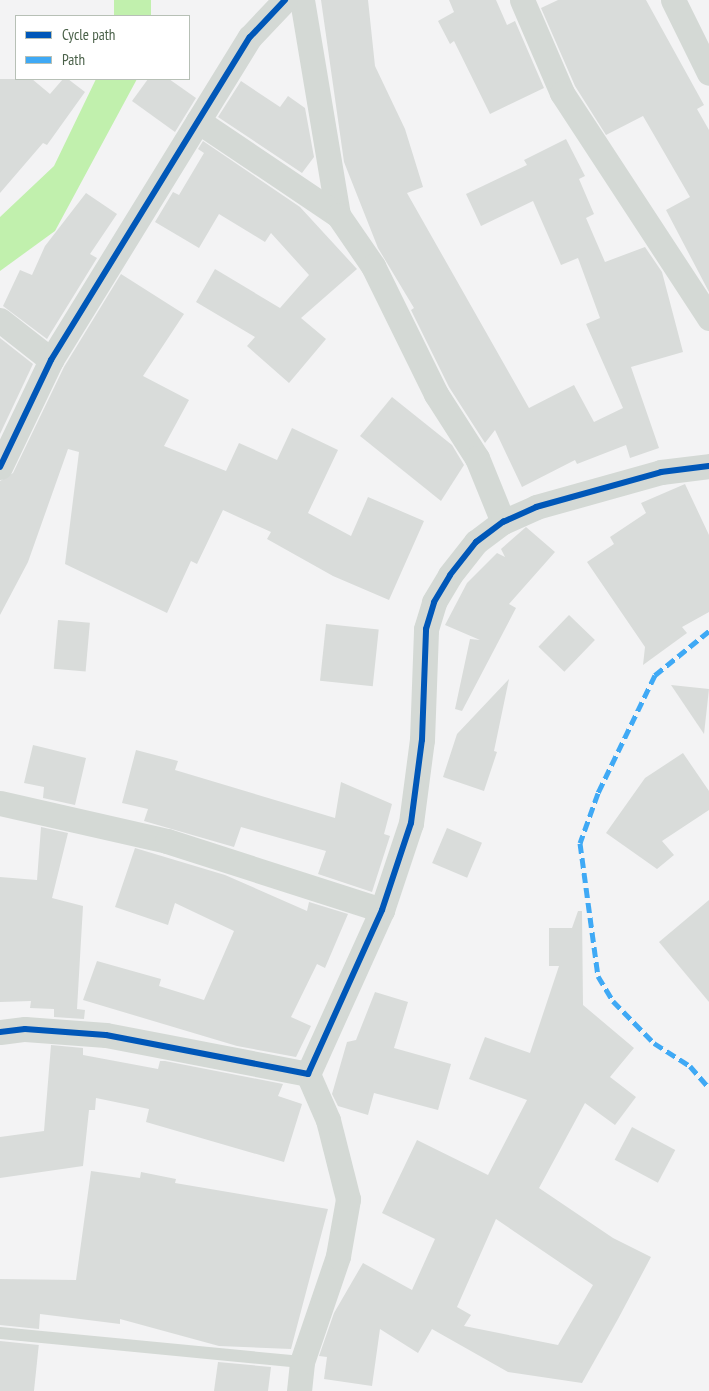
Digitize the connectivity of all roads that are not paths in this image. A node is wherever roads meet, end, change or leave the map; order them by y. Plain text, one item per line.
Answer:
1 (285, 0) edge
2 (302, 0) edge
3 (522, 0) edge
4 (673, 0) edge
5 (709, 73) edge
6 (198, 121) junction
7 (338, 215) junction
8 (709, 318) edge
9 (0, 320) edge
10 (51, 360) junction
11 (709, 466) edge
12 (0, 467) edge
13 (503, 522) junction
14 (0, 803) edge
15 (382, 910) junction
16 (0, 1032) edge
17 (308, 1074) junction
18 (0, 1333) edge
19 (302, 1362) junction
20 (300, 1391) edge

1 - 6 street
2 - 7 street
3 - 8 street
4 - 5 street
6 - 7 street
6 - 10 street
7 - 13 street
9 - 10 street
10 - 12 street
11 - 13 street
13 - 15 street
14 - 15 street
15 - 17 street
16 - 17 street
17 - 19 street
18 - 19 lane
19 - 20 street

